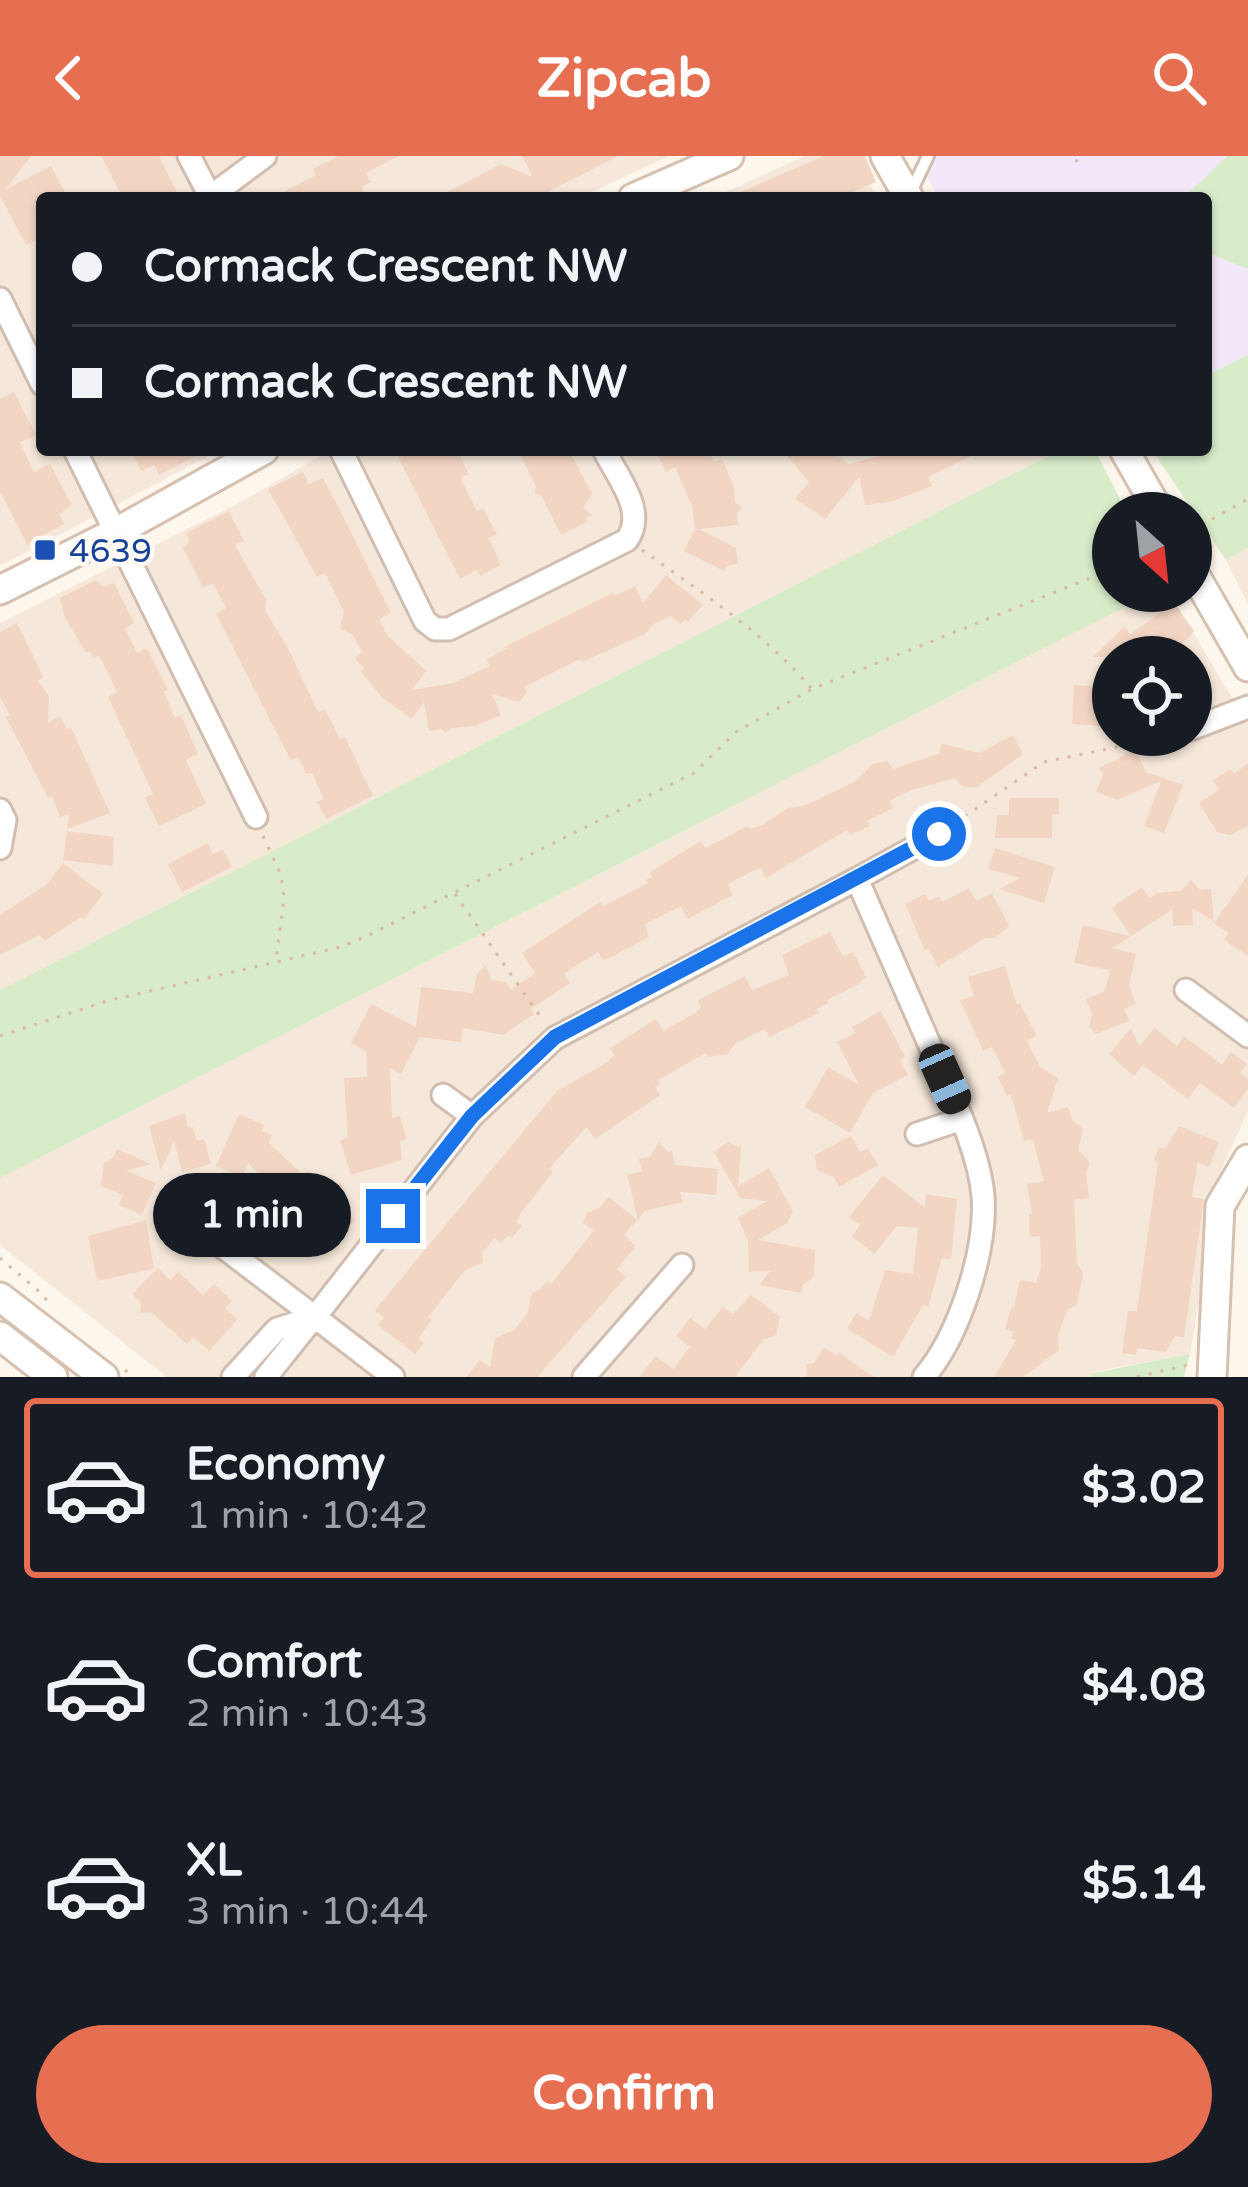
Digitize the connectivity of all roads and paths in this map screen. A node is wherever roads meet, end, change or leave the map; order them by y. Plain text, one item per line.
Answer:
1 (190, 156) edge
2 (265, 156) edge
3 (729, 156) edge
4 (885, 156) edge
5 (928, 156) edge
6 (208, 192) edge
7 (218, 192) edge
8 (646, 192) edge
9 (906, 192) edge
10 (911, 192) edge
11 (0, 299) edge
12 (36, 372) edge
13 (78, 456) edge
14 (253, 456) edge
15 (343, 456) edge
16 (607, 456) edge
17 (1127, 456) edge
18 (1148, 492) edge
19 (1248, 499) edge
20 (1212, 519) edge
21 (116, 532) junction
22 (627, 539) junction
23 (1092, 577) edge
24 (0, 590) edge
25 (1212, 604) edge
26 (1248, 667) edge
27 (812, 689) junction
28 (1248, 707) edge
29 (1212, 721) edge
30 (1092, 752) edge
31 (0, 810) edge
32 (256, 817) joint
33 (939, 834) joint
34 (0, 848) edge
35 (857, 879) junction
36 (454, 893) junction
37 (276, 962) junction
38 (1186, 990) dead end
39 (0, 1036) edge
40 (1248, 1036) edge
41 (555, 1037) junction
42 (443, 1095) dead end
43 (472, 1116) junction
44 (962, 1119) junction
45 (917, 1134) dead end
46 (1248, 1160) edge
47 (202, 1231) dead end
48 (682, 1265) dead end
49 (0, 1297) edge
50 (315, 1317) junction
51 (0, 1336) edge
52 (1213, 1368) edge
53 (52, 1377) edge
54 (104, 1377) edge
55 (232, 1377) edge
56 (266, 1377) edge
57 (393, 1377) edge
58 (584, 1377) edge
59 (923, 1377) edge
60 (1137, 1377) edge

1 - 6 street
2 - 7 street
3 - 8 street
4 - 9 street
5 - 10 lane
11 - 12 street
13 - 21 street
14 - 21 street
15 - 22 street
16 - 22 street
17 - 18 street
19 - 20 path
21 - 24 street
21 - 32 street
22 - 27 path
23 - 27 path
25 - 26 street
27 - 36 path
28 - 29 street
30 - 33 path
31 - 34 street
32 - 37 path
33 - 35 street
35 - 41 street
35 - 44 street
36 - 37 path
36 - 41 path
37 - 39 path
38 - 40 street
41 - 43 street
42 - 43 street
43 - 50 street
44 - 45 street
44 - 59 street
46 - 52 street
47 - 50 street
48 - 58 street
49 - 54 street
50 - 55 street
50 - 56 street
50 - 57 street
51 - 53 street
52 - 60 path

